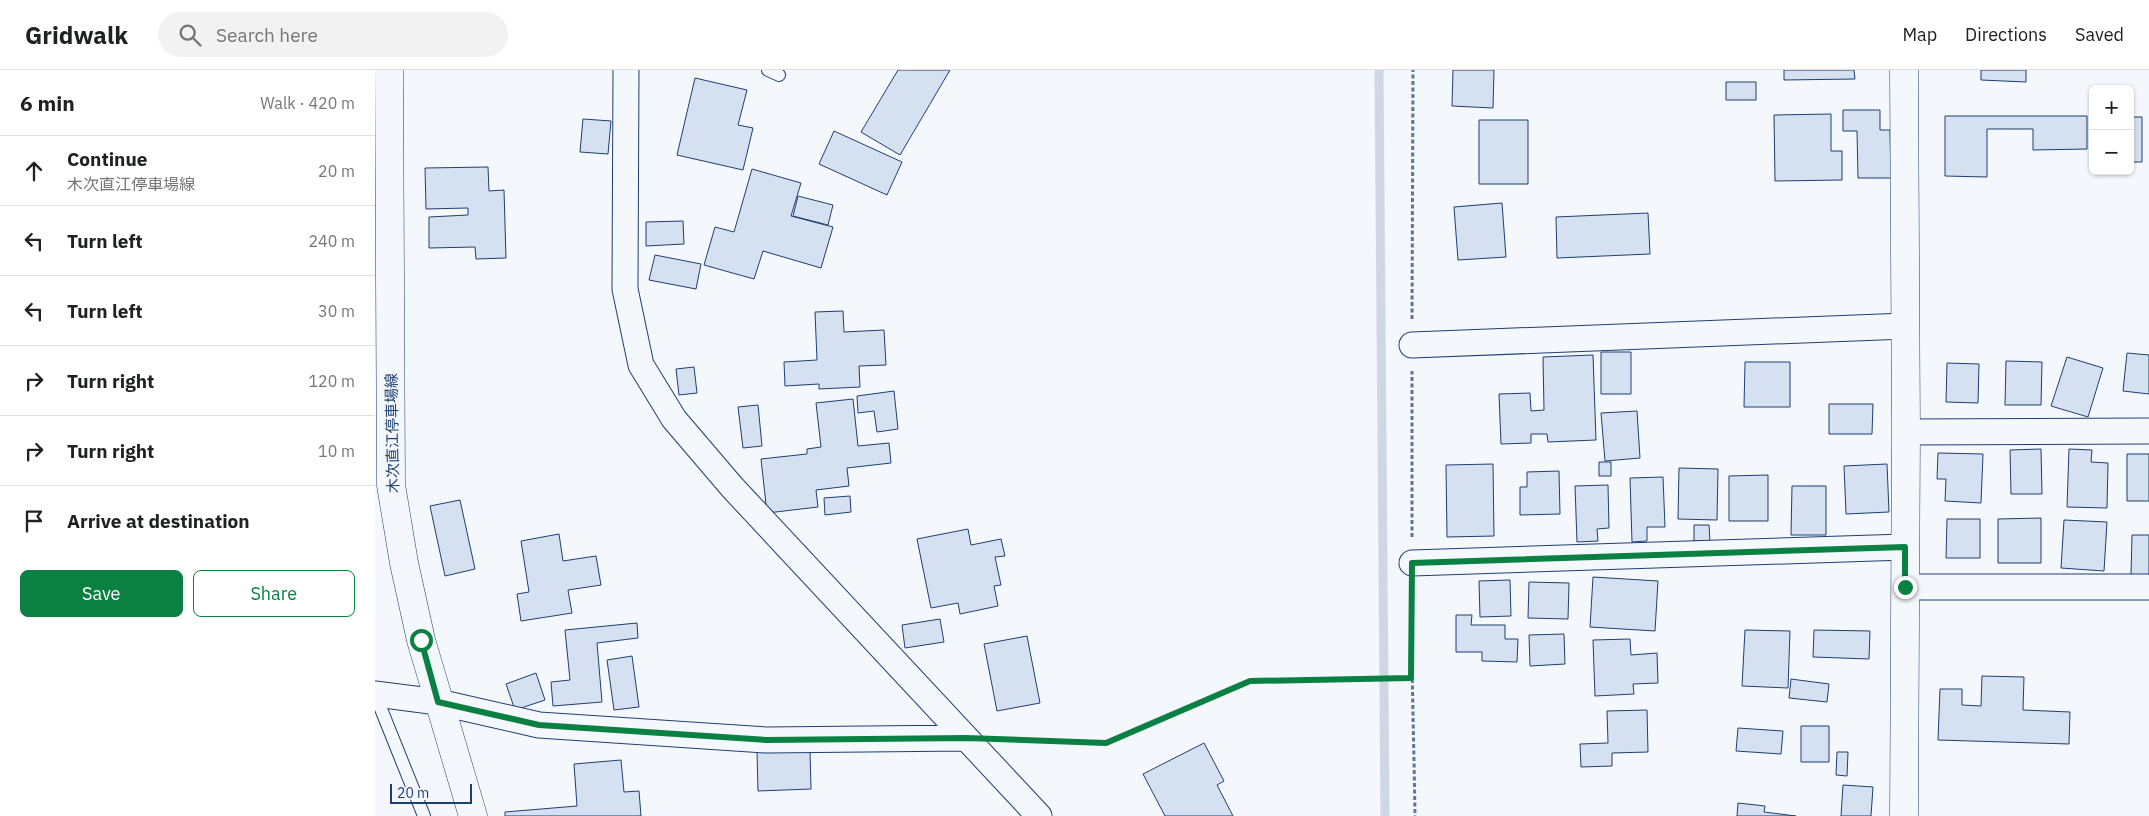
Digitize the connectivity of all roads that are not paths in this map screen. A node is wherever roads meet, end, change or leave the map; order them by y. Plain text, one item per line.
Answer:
1 (389, 70) edge
2 (625, 70) edge
3 (1904, 70) edge
4 (1906, 326) junction
5 (1412, 345) road end
6 (2149, 431) edge
7 (1906, 432) junction
8 (1905, 547) junction
9 (1412, 563) road end
10 (1905, 587) junction
11 (2149, 587) edge
12 (375, 694) edge
13 (438, 702) junction
14 (966, 738) junction
15 (424, 816) edge
16 (473, 816) edge
17 (1039, 816) edge
18 (1904, 816) edge

1 - 13 street, 木次直江停車場線
2 - 14 street
3 - 4 street
4 - 5 street
4 - 7 street
6 - 7 street
7 - 8 street
8 - 9 street
8 - 10 street
10 - 11 street
10 - 18 street
12 - 13 street
12 - 15 lane
13 - 14 street
13 - 16 street, 木次直江停車場線
14 - 17 street

